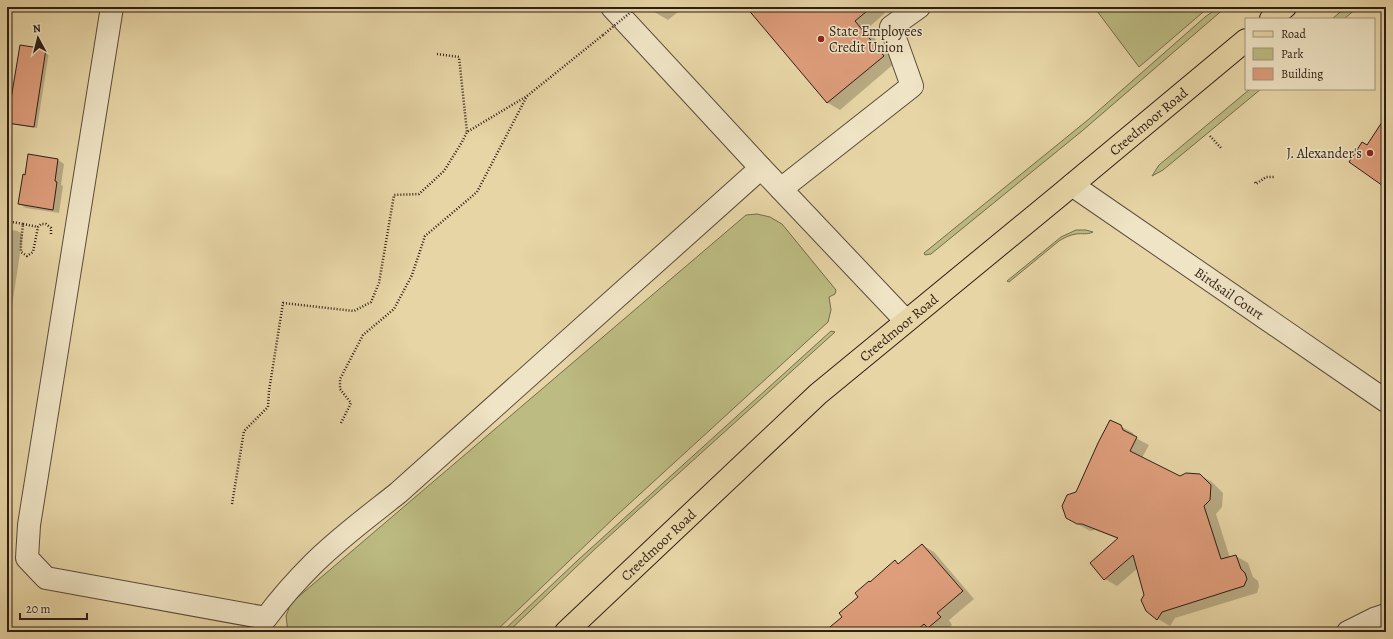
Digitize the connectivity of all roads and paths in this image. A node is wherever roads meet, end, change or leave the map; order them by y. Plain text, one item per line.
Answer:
1 (112, 7) edge
2 (612, 7) edge
3 (637, 7) edge
4 (919, 7) edge
5 (1285, 7) edge
6 (1272, 18) edge
7 (1245, 41) edge
8 (437, 54) dead end
9 (527, 96) junction
10 (467, 132) junction
11 (1210, 136) dead end
12 (1222, 149) dead end
13 (761, 168) junction
14 (1275, 177) dead end
15 (1254, 182) dead end
16 (1072, 185) junction
17 (781, 189) junction
18 (7, 221) edge
19 (23, 224) junction
20 (38, 227) junction
21 (51, 237) dead end
22 (906, 322) junction
23 (1386, 401) edge
24 (341, 423) dead end
25 (232, 504) dead end
26 (1386, 614) edge
27 (269, 625) edge
28 (566, 632) edge
29 (1348, 632) edge

1 - 27 street
2 - 13 street
3 - 9 path, bridge
4 - 17 street
5 - 6 main road
7 - 16 main road, Creedmoor Road
8 - 10 path
9 - 10 path
9 - 24 path
10 - 25 path
11 - 12 path
13 - 17 street
13 - 27 street
14 - 15 path
16 - 22 main road, Creedmoor Road
16 - 23 street, Birdsail Court
17 - 22 street
18 - 19 path
19 - 20 path
19 - 20 path
20 - 21 path
22 - 28 main road, Creedmoor Road
26 - 29 street

